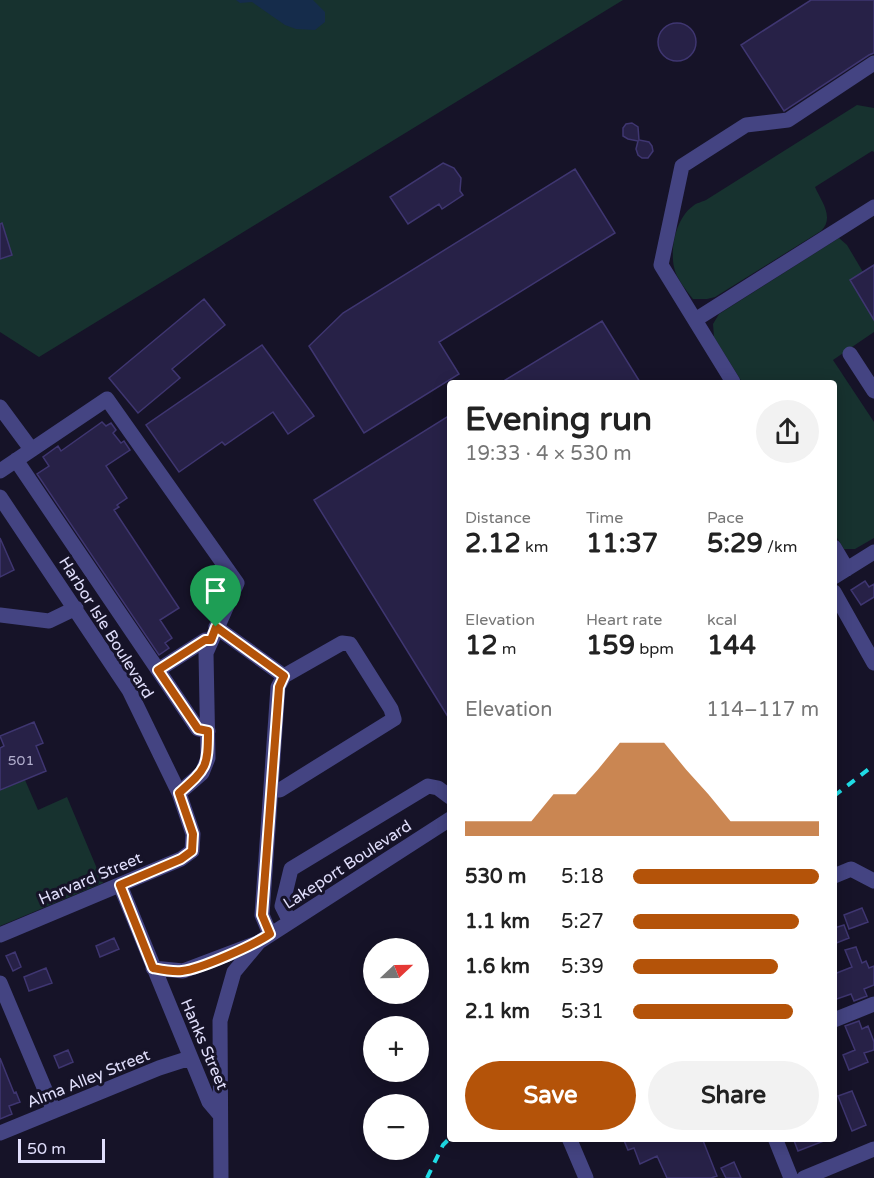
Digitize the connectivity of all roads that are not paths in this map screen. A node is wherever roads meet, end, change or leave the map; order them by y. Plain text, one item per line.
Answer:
1 (874, 63) edge
2 (874, 207) edge
3 (695, 320) junction
4 (850, 354) dead end
5 (732, 380) edge
6 (874, 391) edge
7 (0, 407) edge
8 (31, 449) junction
9 (16, 460) junction
10 (0, 471) edge
11 (0, 497) edge
12 (874, 552) edge
13 (837, 558) edge
14 (841, 573) edge
15 (837, 597) edge
16 (76, 608) junction
17 (0, 615) edge
18 (214, 633) junction
19 (874, 663) edge
20 (158, 670) junction
21 (284, 676) junction
22 (208, 731) junction
23 (271, 790) junction
24 (179, 793) junction
25 (447, 795) edge
26 (447, 821) edge
27 (192, 851) joint
28 (837, 875) edge
29 (874, 881) edge
30 (120, 885) junction
31 (291, 922) junction
32 (0, 935) edge
33 (265, 938) junction
34 (153, 968) junction
35 (0, 983) edge
36 (874, 1004) edge
37 (837, 1019) edge
38 (190, 1058) junction
39 (54, 1111) junction
40 (220, 1115) junction
41 (0, 1133) edge
42 (571, 1142) edge
43 (777, 1142) edge
44 (874, 1149) edge
45 (221, 1178) edge
46 (586, 1178) edge
47 (791, 1178) edge
48 (804, 1178) edge

1 - 3 street
2 - 3 street
3 - 5 street
4 - 6 street
7 - 8 street
8 - 9 street
8 - 18 street
9 - 10 street
9 - 20 street
11 - 16 street, Harbor Isle Boulevard
12 - 14 street
13 - 14 street
15 - 19 street
16 - 17 street
16 - 24 street, Harbor Isle Boulevard
18 - 20 street
18 - 21 street
18 - 22 street
20 - 22 street
21 - 23 street
21 - 23 street
22 - 24 street
23 - 33 street
24 - 27 street, Harbor Isle Boulevard
25 - 31 street
26 - 31 street, Lakeport Boulevard
27 - 30 street, Harvard Street
28 - 29 street
30 - 32 street, Harvard Street
30 - 34 street, Hanks Street
31 - 33 street, Lakeport Boulevard
33 - 34 street
33 - 40 street, Lakeport Boulevard
34 - 38 street, Hanks Street
35 - 39 street
36 - 37 street
38 - 39 street, Alma Alley Street
38 - 40 street, Hanks Street
39 - 41 street, Alma Alley Street
40 - 45 street, Lakeport Boulevard
42 - 46 street
43 - 47 street
44 - 48 street

